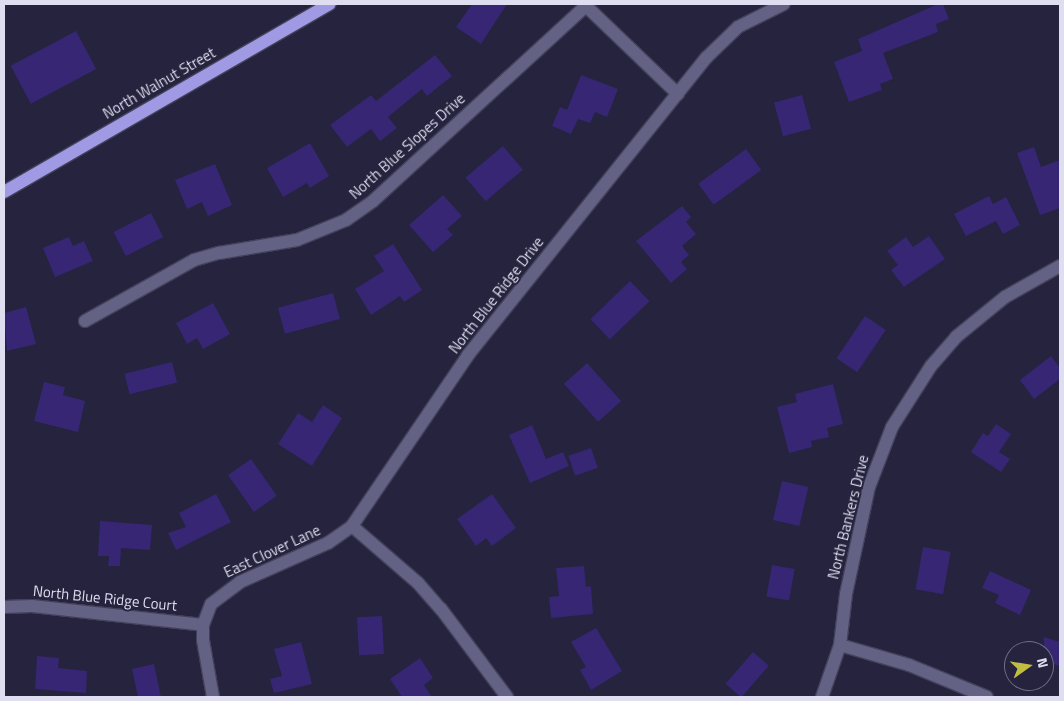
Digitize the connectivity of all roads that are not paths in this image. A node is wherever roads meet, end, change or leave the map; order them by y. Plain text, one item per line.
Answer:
1 (330, 4) edge
2 (784, 4) edge
3 (585, 5) edge
4 (678, 94) junction
5 (4, 192) edge
6 (1060, 266) edge
7 (85, 321) dead end
8 (352, 526) junction
9 (4, 607) edge
10 (204, 625) junction
11 (840, 644) junction
12 (213, 697) edge
13 (507, 697) edge
14 (822, 697) edge
15 (987, 697) edge

1 - 5 main road, North Walnut Street
2 - 4 street, North Blue Ridge Drive
3 - 4 street
3 - 7 street, North Blue Slopes Drive
4 - 8 street, North Blue Ridge Drive
6 - 11 street, North Bankers Drive
8 - 10 street, East Clover Lane
8 - 13 street
9 - 10 street, North Blue Ridge Court
10 - 12 street, East Clover Lane
11 - 14 street, North Bankers Drive
11 - 15 street

